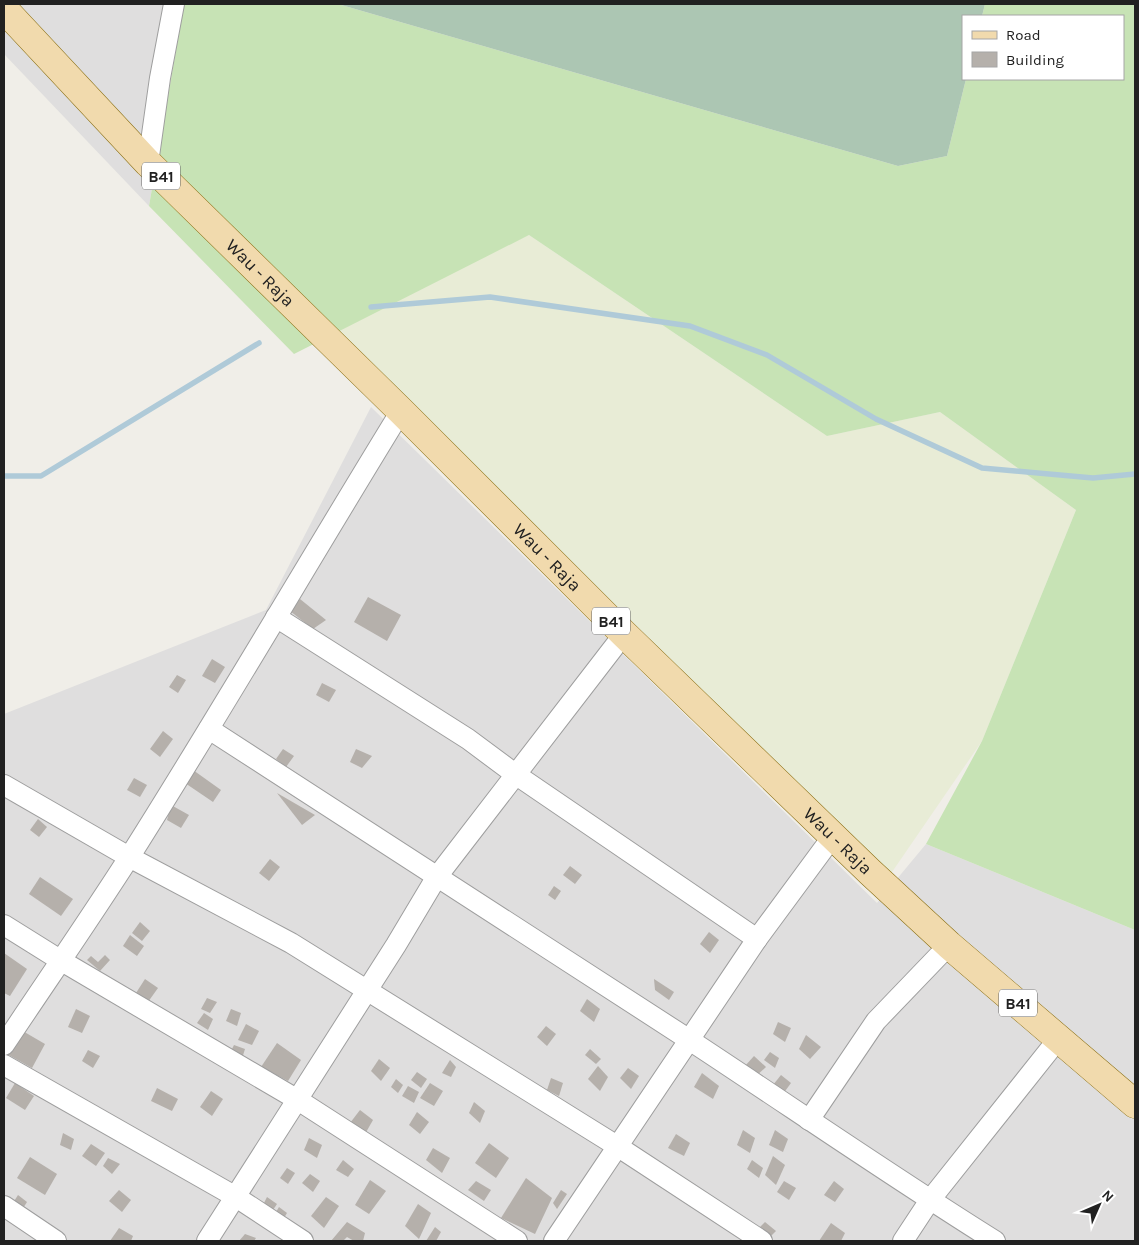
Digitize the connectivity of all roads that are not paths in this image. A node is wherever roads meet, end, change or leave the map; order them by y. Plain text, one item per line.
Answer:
1 (174, 4) edge
2 (4, 9) edge
3 (148, 163) junction
4 (401, 411) junction
5 (276, 617) junction
6 (624, 634) junction
7 (209, 729) junction
8 (515, 774) junction
9 (4, 785) edge
10 (833, 836) junction
11 (129, 858) junction
12 (436, 878) junction
13 (4, 925) edge
14 (756, 939) junction
15 (949, 945) junction
16 (60, 960) junction
17 (367, 992) junction
18 (1059, 1038) junction
19 (689, 1040) junction
20 (4, 1045) edge
21 (4, 1065) edge
22 (298, 1100) junction
23 (1135, 1104) edge
24 (809, 1120) junction
25 (618, 1146) junction
26 (236, 1197) junction
27 (930, 1200) junction
28 (4, 1206) edge
29 (56, 1241) edge
30 (207, 1241) edge
31 (303, 1241) edge
32 (517, 1241) edge
33 (554, 1241) edge
34 (762, 1241) edge
35 (903, 1241) edge
36 (995, 1241) edge

1 - 3 street
2 - 3 main road, Wau - Raja / B41
3 - 4 main road, Wau - Raja / B41
4 - 5 street
4 - 6 main road, Wau - Raja / B41
5 - 7 street
5 - 8 street
6 - 8 street
6 - 10 main road, Wau - Raja / B41
7 - 11 street
7 - 12 street
8 - 12 street
8 - 14 street
9 - 11 street
10 - 14 street
10 - 15 main road, Wau - Raja / B41
11 - 16 street
11 - 17 street
12 - 17 street
12 - 19 street
13 - 16 street
14 - 19 street
15 - 18 main road, Wau - Raja / B41
15 - 24 street
16 - 20 street
16 - 22 street
17 - 22 street
17 - 25 street
18 - 23 main road, Wau - Raja / B41
18 - 27 street
19 - 24 street
19 - 25 street
21 - 26 street
22 - 26 street
22 - 32 street
24 - 27 street
25 - 33 street
25 - 34 street
26 - 30 street
26 - 31 street
27 - 35 street
27 - 36 street
28 - 29 street

